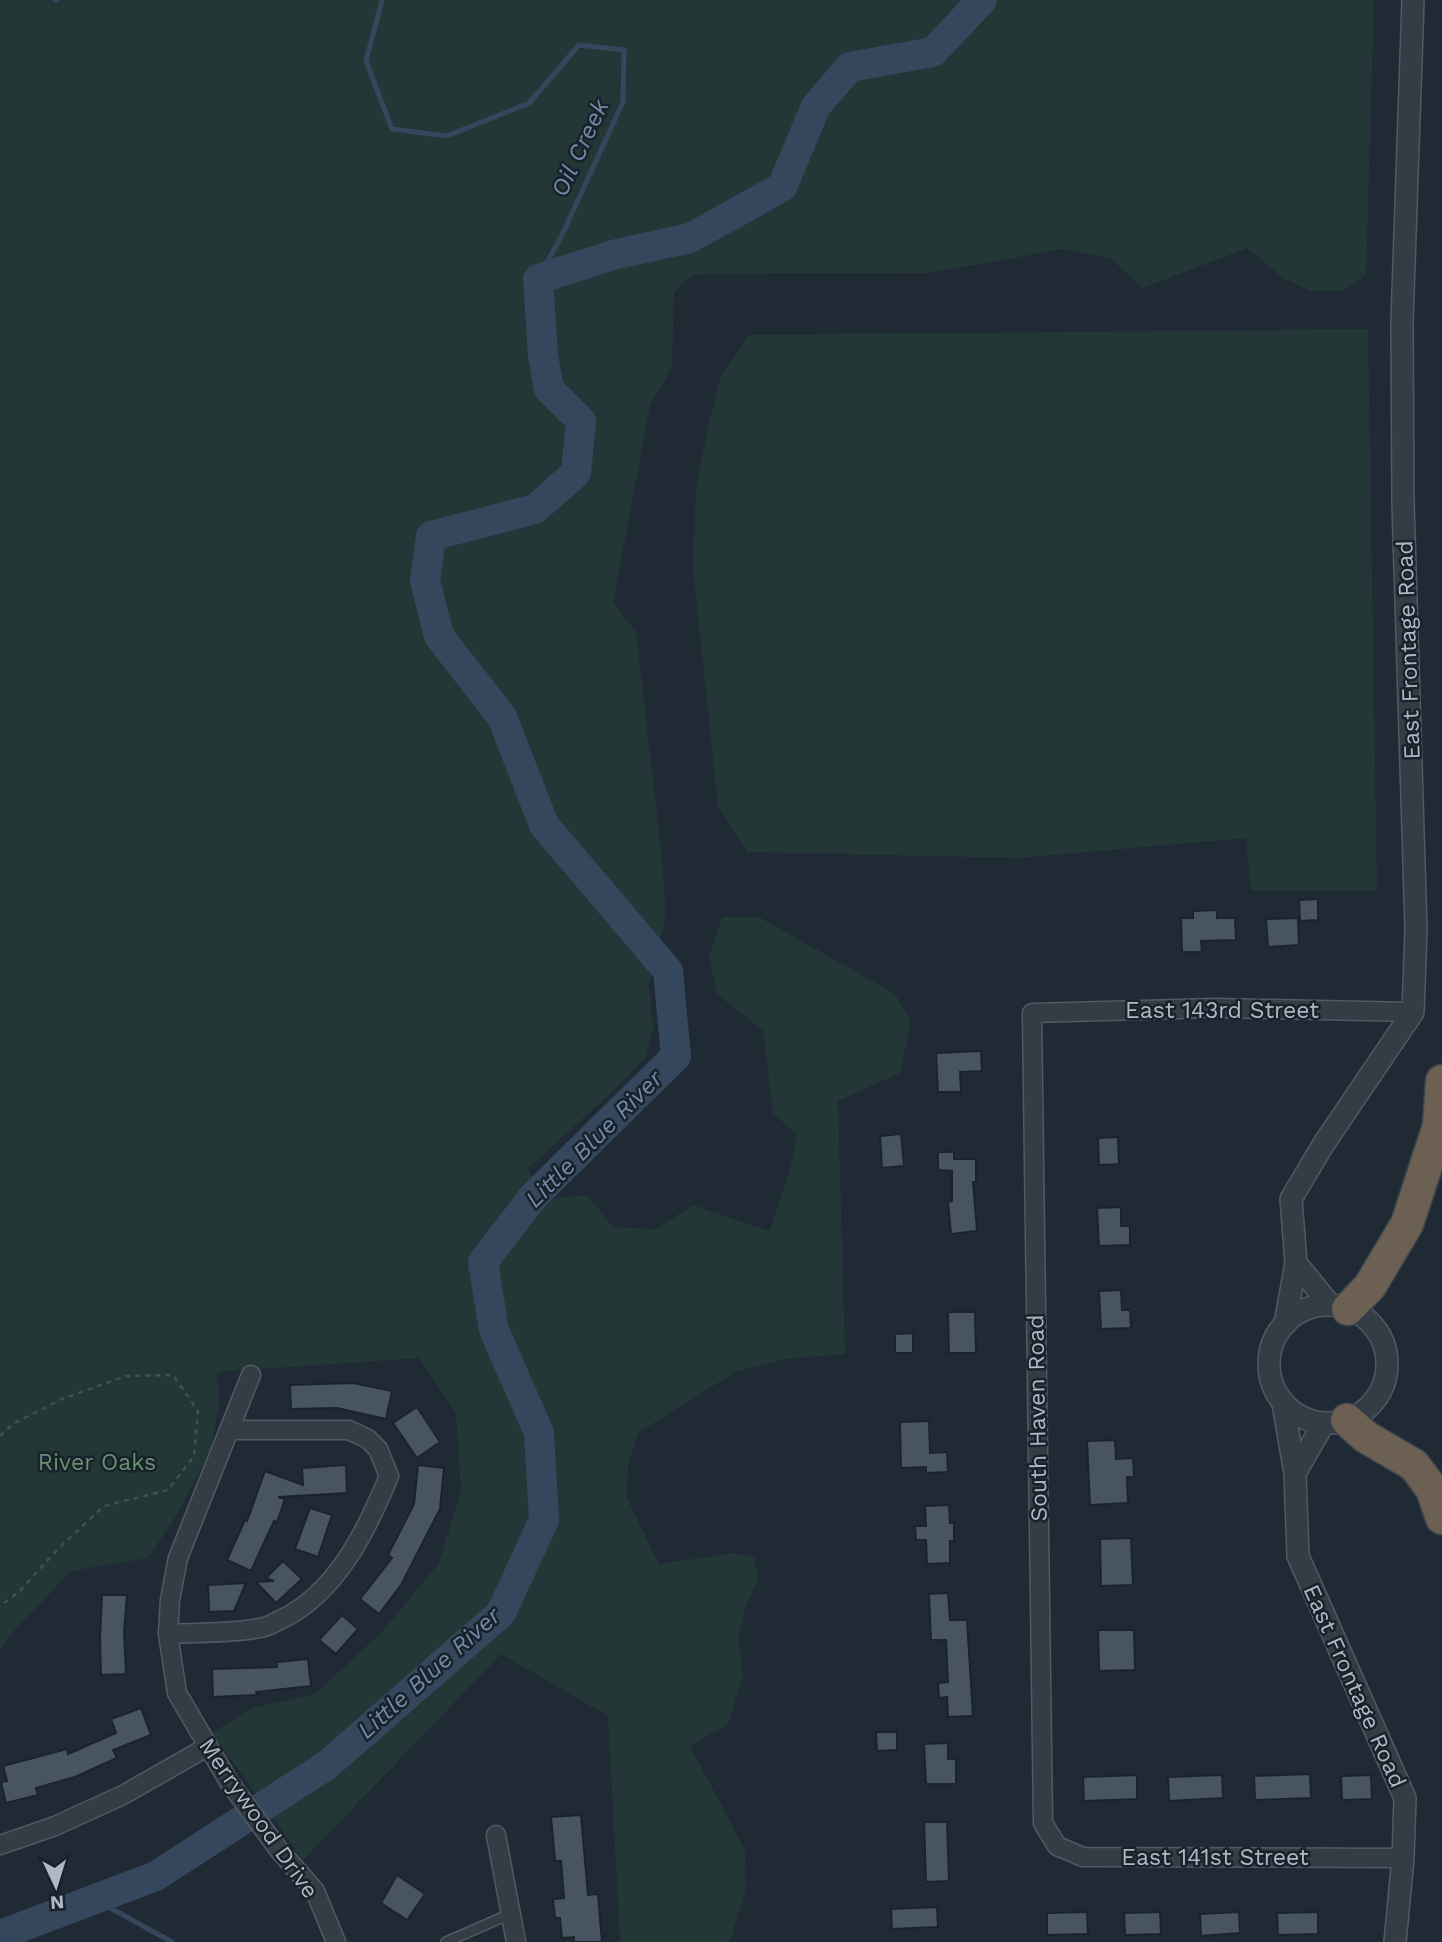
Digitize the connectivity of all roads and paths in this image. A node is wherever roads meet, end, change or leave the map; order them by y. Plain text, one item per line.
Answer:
1 (1413, 0) edge
2 (1413, 1012) junction
3 (1032, 1013) joint
4 (1442, 1081) edge
5 (1296, 1263) junction
6 (1339, 1307) junction
7 (1285, 1324) junction
8 (251, 1375) dead end
9 (1283, 1404) junction
10 (1336, 1422) junction
11 (229, 1430) junction
12 (0, 1436) edge
13 (1294, 1473) junction
14 (1442, 1518) edge
15 (0, 1606) edge
16 (168, 1634) junction
17 (207, 1747) junction
18 (1043, 1823) joint
19 (496, 1835) dead end
20 (0, 1845) edge
21 (1403, 1858) junction
22 (510, 1914) junction
23 (336, 1942) edge
24 (446, 1942) edge
25 (516, 1942) edge
26 (1395, 1942) edge

1 - 2 street, East Frontage Road
2 - 3 street, East 143rd Street
2 - 5 street
3 - 18 street, South Haven Road
4 - 6 highway
5 - 6 street
5 - 7 street
6 - 7 street
6 - 10 street
7 - 9 street
8 - 11 street, Merrywood Drive
9 - 10 street
9 - 13 street, East Frontage Road
10 - 13 street
10 - 14 highway
11 - 16 street, Merrywood Drive
11 - 16 street
12 - 15 path
13 - 21 street, East Frontage Road
16 - 17 street, Merrywood Drive
17 - 20 street
17 - 23 street, Merrywood Drive
18 - 21 street, East 141st Street
19 - 22 street
21 - 26 street, East Frontage Road
22 - 24 lane
22 - 25 street

